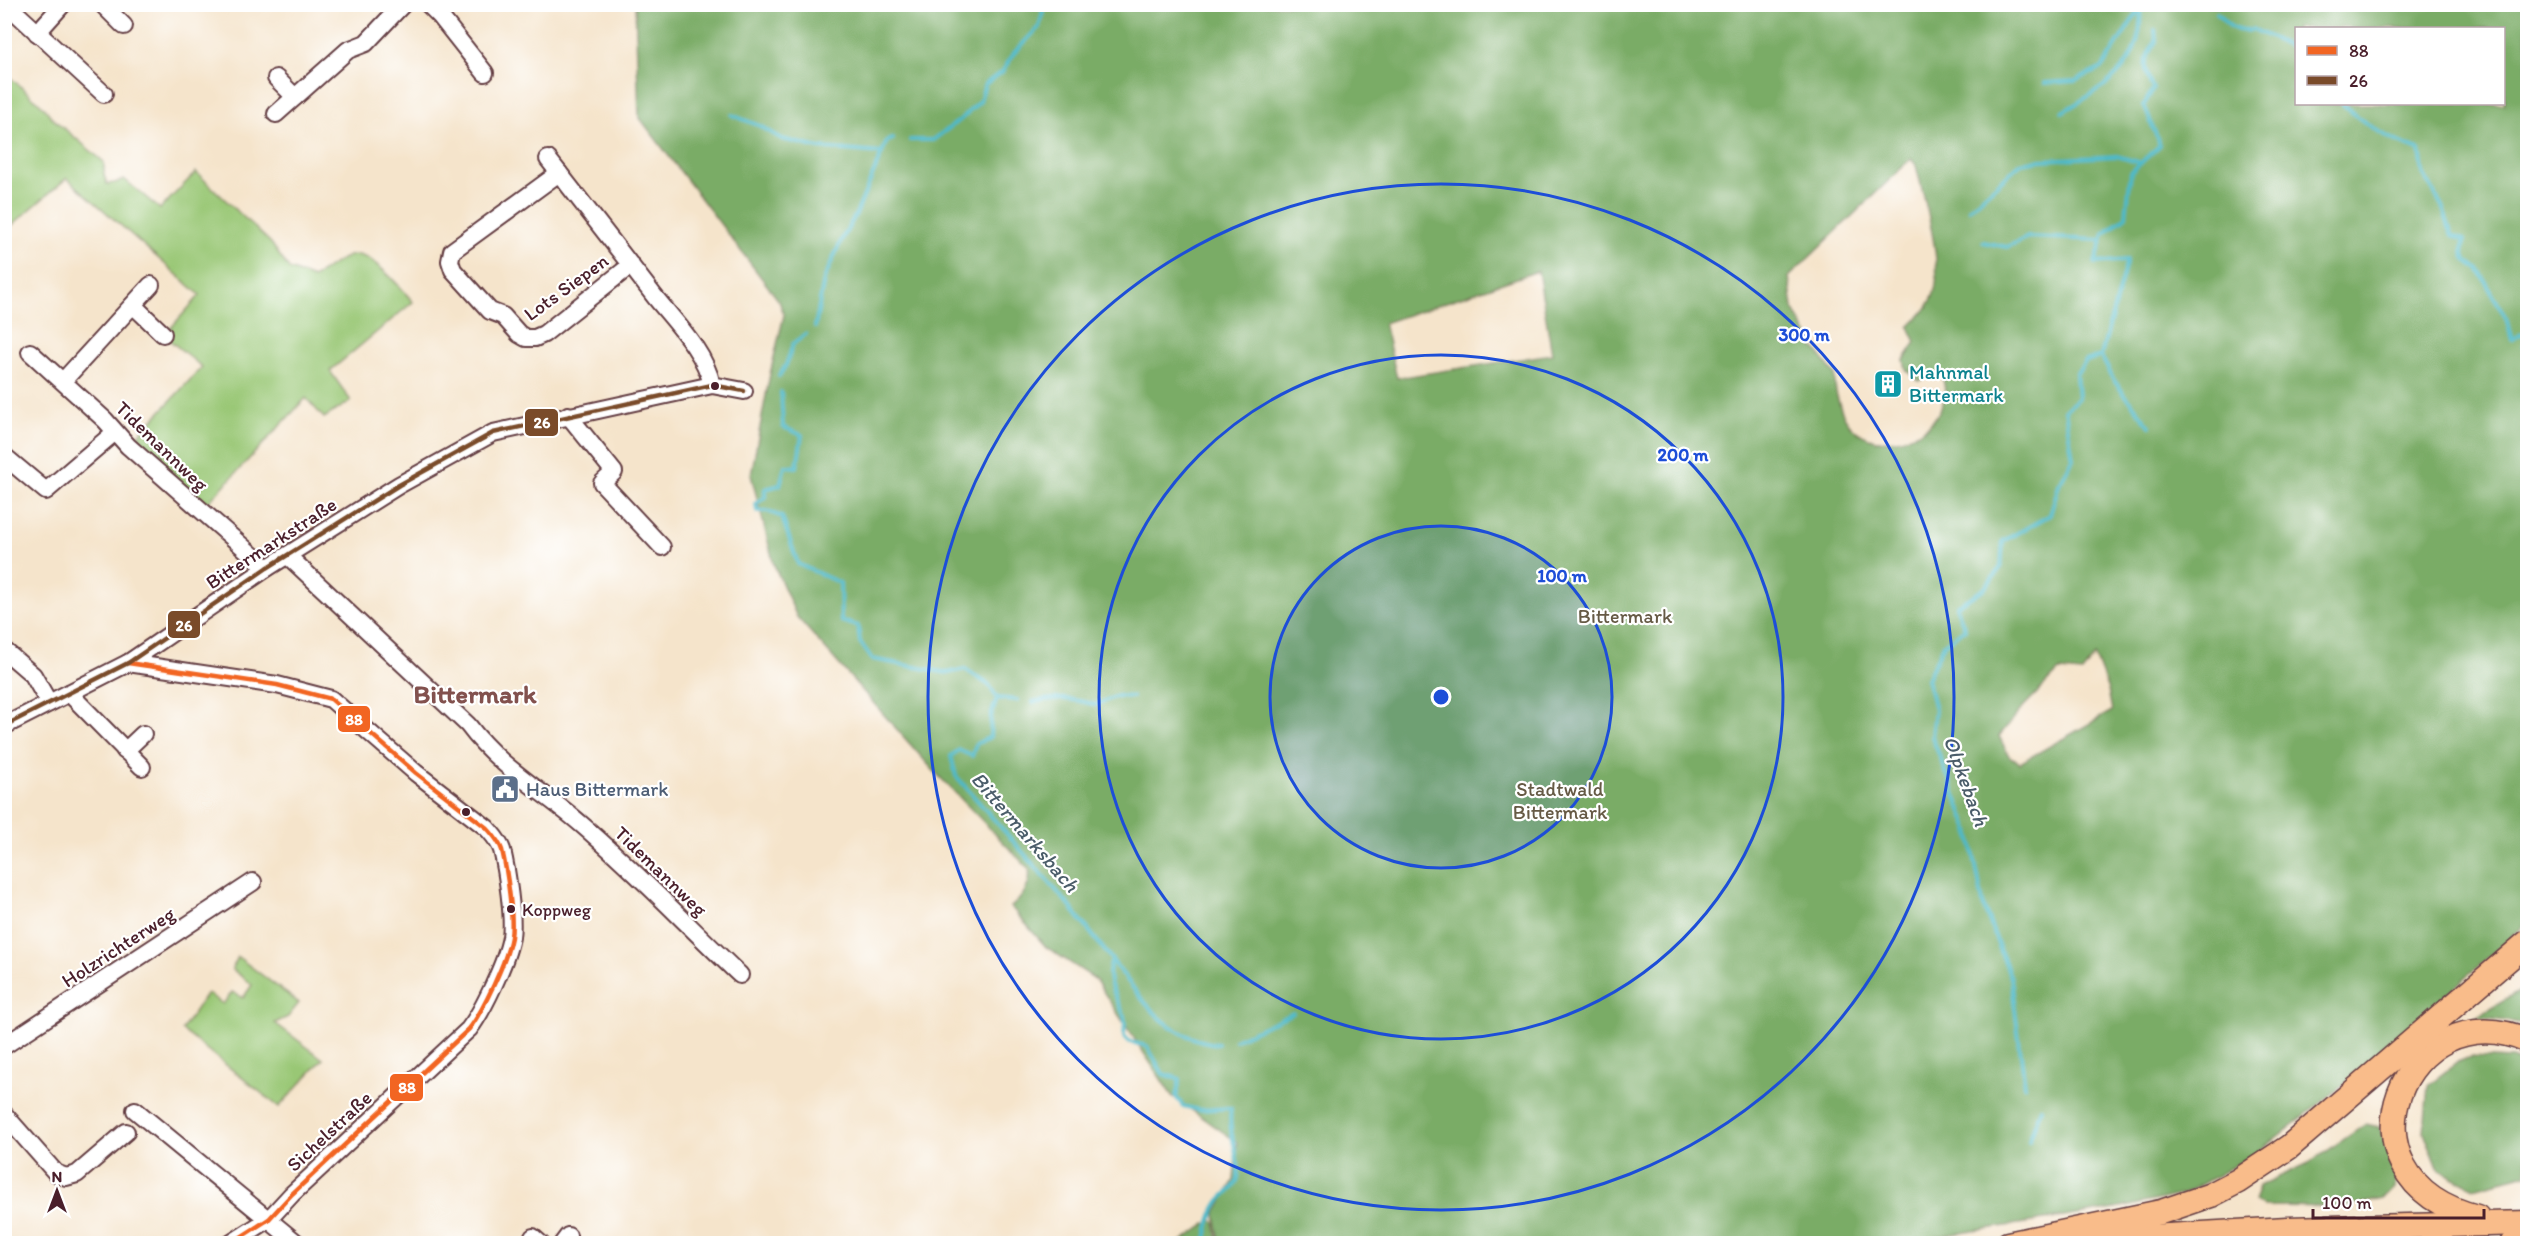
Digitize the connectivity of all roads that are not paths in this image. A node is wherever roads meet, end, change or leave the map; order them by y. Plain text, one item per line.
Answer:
1 (63, 4) edge
2 (102, 4) edge
3 (403, 4) edge
4 (428, 4) edge
5 (12, 10) dead end
6 (124, 26) dead end
7 (38, 33) junction
8 (485, 73) dead end
9 (276, 78) dead end
10 (104, 94) dead end
11 (295, 97) junction
12 (276, 114) dead end
13 (548, 159) dead end
14 (559, 173) junction
15 (631, 265) junction
16 (151, 285) dead end
17 (133, 305) junction
18 (163, 334) dead end
19 (30, 352) dead end
20 (63, 381) junction
21 (712, 385) junction
22 (744, 391) dead end
23 (568, 416) junction
24 (115, 432) junction
25 (4, 456) edge
26 (662, 547) dead end
27 (288, 556) junction
28 (267, 568) junction
29 (4, 650) edge
30 (128, 663) junction
31 (69, 693) junction
32 (49, 703) junction
33 (4, 726) edge
34 (143, 734) dead end
35 (125, 751) junction
36 (142, 767) dead end
37 (253, 882) dead end
38 (2528, 942) edge
39 (740, 975) dead end
40 (2528, 1041) edge
41 (4, 1046) edge
42 (135, 1110) dead end
43 (4, 1114) edge
44 (126, 1132) dead end
45 (269, 1219) junction
46 (2521, 1233) edge
47 (230, 1244) edge
48 (298, 1244) edge
49 (2008, 1244) edge
50 (2055, 1244) edge

1 - 7 street
2 - 6 street
3 - 11 street
4 - 8 street
5 - 7 street
7 - 10 street
9 - 11 street
11 - 12 street
13 - 14 street, Lots Siepen
14 - 15 street, Lots Siepen
14 - 15 street, Lots Siepen
15 - 21 street, Lots Siepen
16 - 17 street
17 - 18 street
17 - 20 street
19 - 20 street, Tidemannweg
20 - 24 street, Tidemannweg
21 - 22 street, Bittermarkstraße
21 - 23 street, Bittermarkstraße
23 - 26 street
23 - 27 street, Bittermarkstraße
24 - 25 street
24 - 28 street, Tidemannweg
27 - 28 street, Bittermarkstraße
27 - 39 street, Tidemannweg
28 - 30 street, Bittermarkstraße
29 - 32 street
30 - 31 street, Bittermarkstraße
30 - 45 street, Sichelstraße
31 - 32 street, Bittermarkstraße
31 - 35 street
32 - 33 street, Bittermarkstraße
34 - 35 street
35 - 36 street
37 - 41 street, Holzrichterweg
38 - 49 highway
40 - 46 highway
42 - 45 street
43 - 44 street
45 - 47 street, Sichelstraße
45 - 48 street
46 - 50 highway

